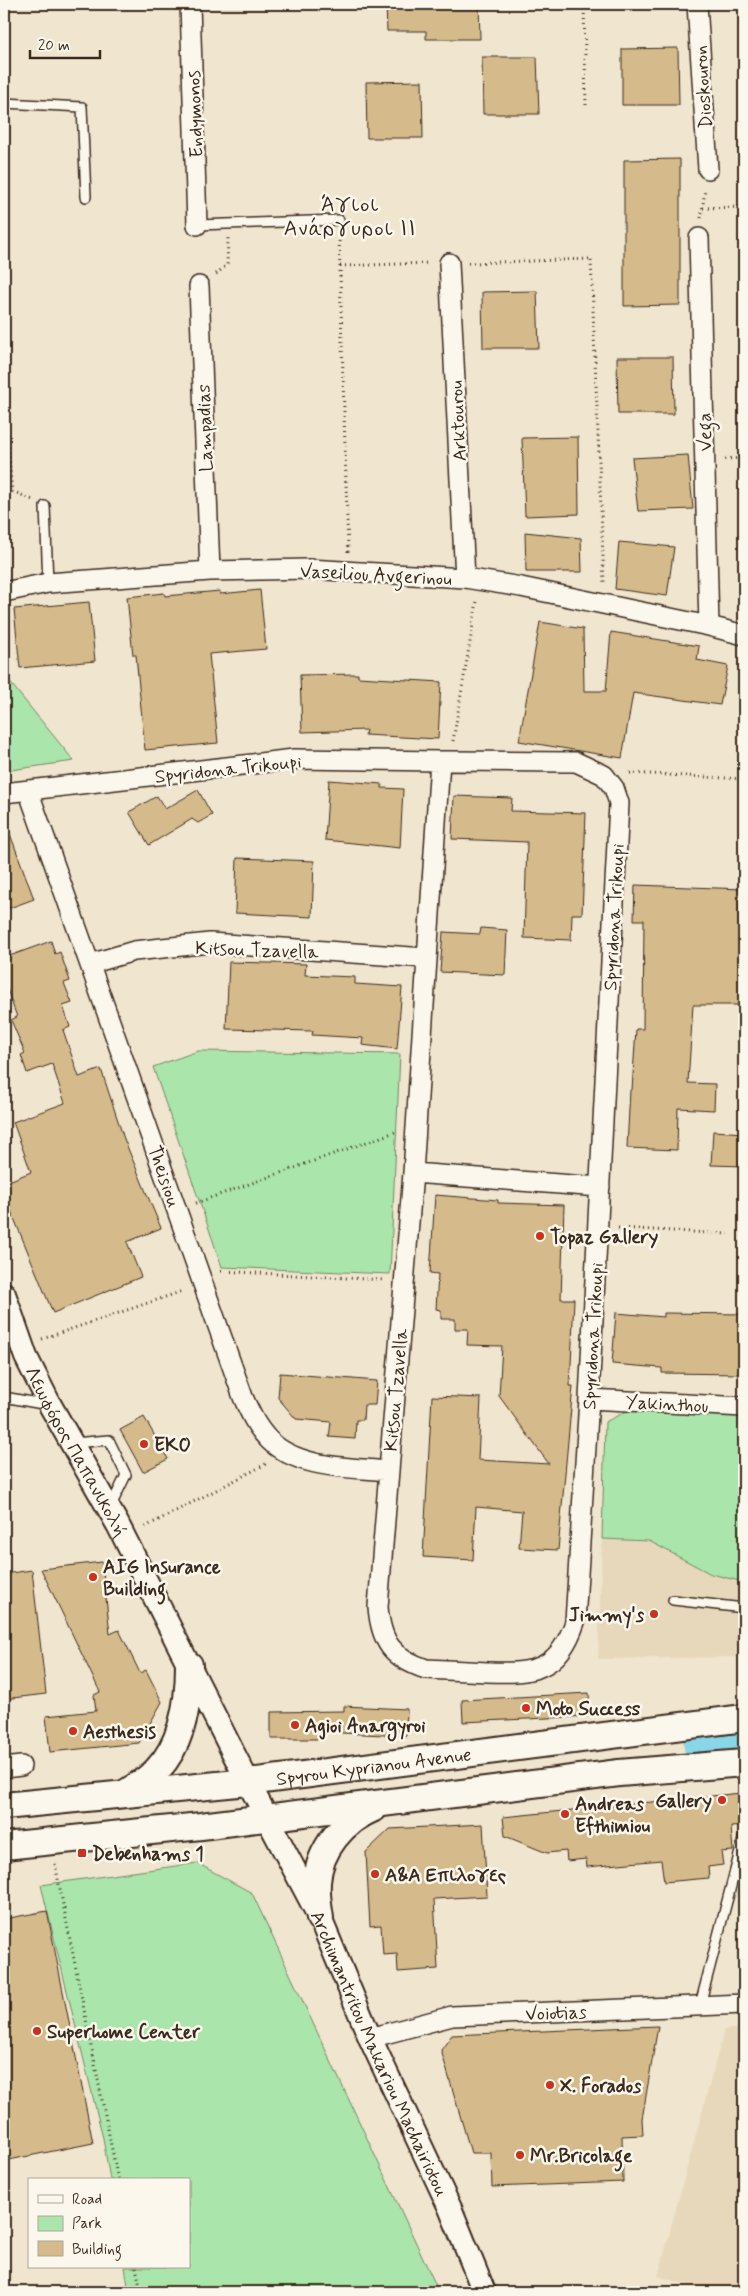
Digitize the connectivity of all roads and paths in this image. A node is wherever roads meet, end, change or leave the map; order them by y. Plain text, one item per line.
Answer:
1 (190, 4) edge
2 (584, 4) edge
3 (697, 4) edge
4 (4, 103) edge
5 (586, 107) dead end
6 (708, 169) joint
7 (86, 197) dead end
8 (744, 207) edge
9 (703, 208) junction
10 (339, 220) joint
11 (228, 224) junction
12 (197, 225) joint
13 (699, 238) joint
14 (449, 263) junction
15 (340, 266) junction
16 (199, 286) joint
17 (4, 402) edge
18 (45, 506) joint
19 (210, 571) junction
20 (349, 572) junction
21 (473, 580) junction
22 (48, 583) junction
23 (4, 592) edge
24 (605, 604) junction
25 (709, 626) junction
26 (744, 635) edge
27 (445, 761) junction
28 (604, 775) junction
29 (744, 779) edge
30 (28, 790) junction
31 (4, 793) edge
32 (426, 958) junction
33 (90, 964) junction
34 (416, 1125) junction
35 (413, 1173) junction
36 (600, 1187) junction
37 (177, 1210) junction
38 (598, 1226) junction
39 (728, 1234) dead end
40 (200, 1277) junction
41 (404, 1281) junction
42 (4, 1294) edge
43 (22, 1345) junction
44 (4, 1397) edge
45 (589, 1399) junction
46 (50, 1405) junction
47 (744, 1407) edge
48 (70, 1443) junction
49 (288, 1452) junction
50 (388, 1471) junction
51 (109, 1510) junction
52 (124, 1537) junction
53 (673, 1600) dead end
54 (744, 1608) edge
55 (553, 1660) joint
56 (189, 1665) junction
57 (744, 1718) edge
58 (744, 1763) edge
59 (248, 1782) junction
60 (125, 1794) junction
61 (382, 1805) junction
62 (4, 1806) edge
63 (267, 1818) junction
64 (744, 1836) edge
65 (50, 1841) junction
66 (4, 1846) edge
67 (320, 1918) junction
68 (744, 2004) edge
69 (700, 2005) junction
70 (370, 2038) junction
71 (118, 2178) edge
72 (136, 2268) edge
73 (141, 2292) edge
74 (484, 2292) edge

1 - 12 street, Endymonos
2 - 5 path
3 - 6 street, Dioskouron
4 - 7 lane
6 - 9 path
8 - 9 path
9 - 13 path
10 - 11 lane
10 - 15 path
11 - 12 lane
11 - 16 path
13 - 25 street, Vega
14 - 15 path
14 - 21 street, Arktourou
14 - 24 path
15 - 20 path
16 - 19 street, Lampadias
17 - 18 path
18 - 22 lane
19 - 20 street, Vaseiliou Avgerinou
19 - 22 street, Vaseiliou Avgerinou
20 - 21 street, Vaseiliou Avgerinou
21 - 24 street, Vaseiliou Avgerinou
21 - 27 path
22 - 23 street, Vaseiliou Avgerinou
24 - 25 street, Vaseiliou Avgerinou
25 - 26 street, Vaseiliou Avgerinou
27 - 28 street, Spyridona Trikoupi
27 - 30 street, Spyridona Trikoupi
27 - 32 street, Kitsou Tzavella
28 - 29 path
28 - 36 street, Spyridona Trikoupi
30 - 31 street, Spyridona Trikoupi
30 - 33 street, Theisiou
32 - 33 street, Kitsou Tzavella
32 - 34 street, Kitsou Tzavella
33 - 37 street, Theisiou
34 - 35 street, Kitsou Tzavella
34 - 37 path
35 - 36 street
35 - 41 street, Kitsou Tzavella
36 - 38 street, Spyridona Trikoupi
37 - 40 street, Theisiou
38 - 39 path
38 - 45 street, Spyridona Trikoupi
40 - 41 path
40 - 43 path
40 - 49 street, Theisiou
41 - 50 street, Kitsou Tzavella
42 - 43 street, Λεωφόρος Παπανικολή
43 - 46 street, Λεωφόρος Παπανικολή
44 - 46 lane
45 - 47 street, Yakinthou
45 - 55 street, Spyridona Trikoupi
46 - 48 street, Λεωφόρος Παπανικολή
48 - 51 street, Λεωφόρος Παπανικολή
48 - 51 lane
49 - 50 street, Theisiou
49 - 52 path
50 - 55 street, Kitsou Tzavella
51 - 52 street, Λεωφόρος Παπανικολή
52 - 56 street, Λεωφόρος Παπανικολή
53 - 54 lane
56 - 59 street, Λεωφόρος Παπανικολή
56 - 60 main road
57 - 59 main road, Spyrou Kyprianou Avenue
58 - 61 main road, Spyrou Kyprianou Avenue
59 - 60 main road, Spyrou Kyprianou Avenue
59 - 63 street, Λεωφόρος Παπανικολή
60 - 62 main road, Spyrou Kyprianou Avenue
61 - 63 main road, Spyrou Kyprianou Avenue
61 - 67 main road
63 - 65 main road, Spyrou Kyprianou Avenue
63 - 67 street, Archimantritou Makariou Machairiotou
64 - 69 lane
65 - 66 main road, Spyrou Kyprianou Avenue
65 - 71 path
67 - 70 street, Archimantritou Makariou Machairiotou
68 - 69 street, Voiotias
69 - 70 street, Voiotias
70 - 74 street, Archimantritou Makariou Machairiotou
72 - 73 path

